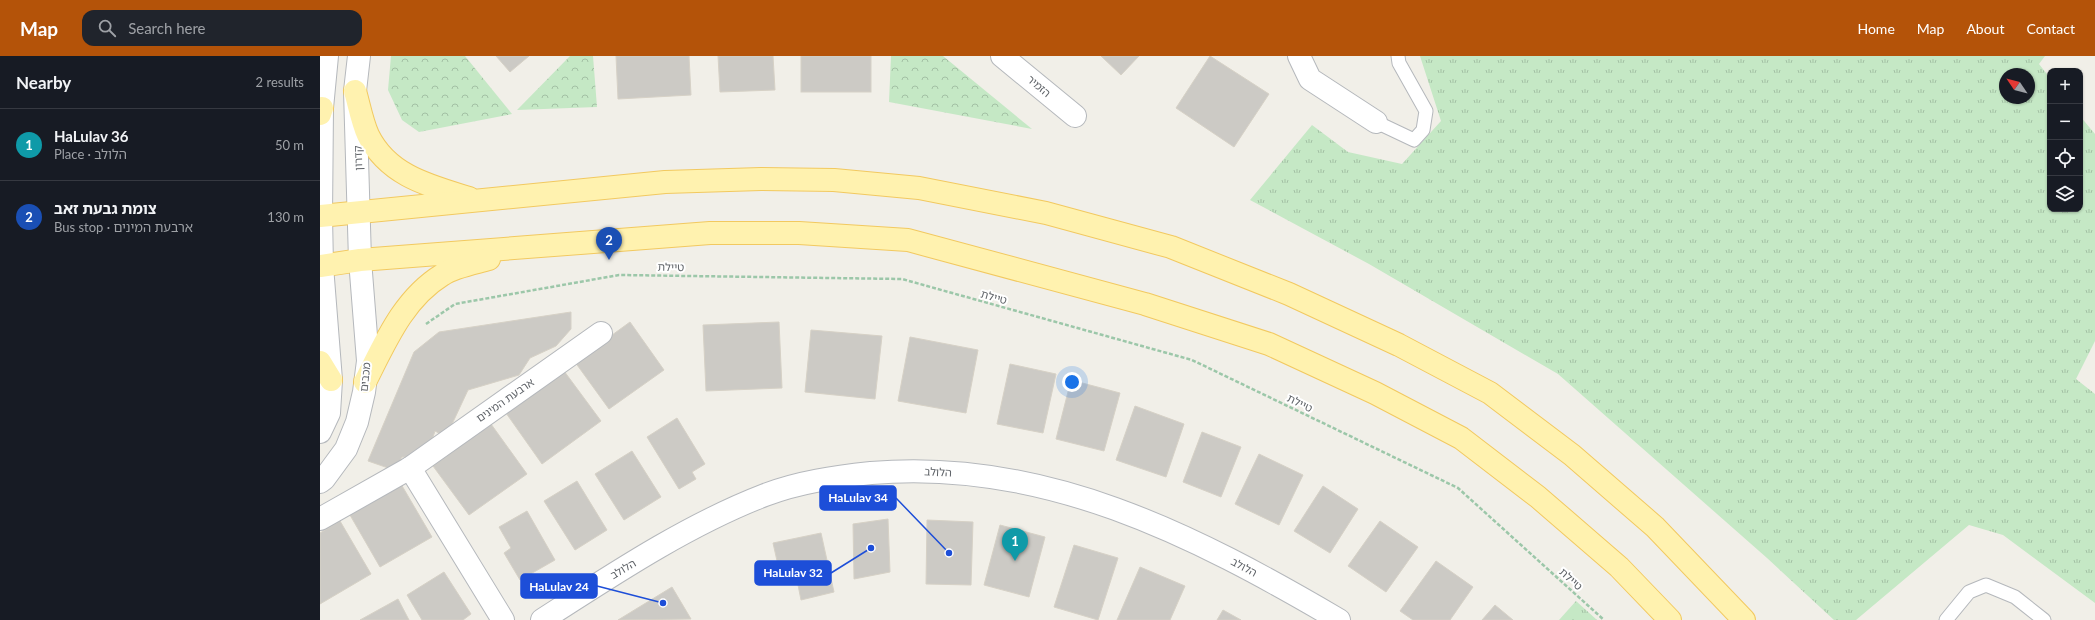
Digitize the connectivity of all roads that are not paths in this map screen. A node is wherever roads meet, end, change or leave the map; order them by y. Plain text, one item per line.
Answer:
1 (327, 56) edge
2 (359, 56) edge
3 (1002, 56) edge
4 (1299, 56) edge
5 (1398, 56) edge
6 (355, 91) junction
7 (321, 111) edge
8 (1075, 116) dead end
9 (1376, 122) joint
10 (480, 202) junction
11 (360, 213) junction
12 (321, 216) edge
13 (521, 248) junction
14 (360, 260) junction
15 (321, 266) edge
16 (601, 333) dead end
17 (325, 371) edge
18 (365, 382) junction
19 (320, 432) edge
20 (410, 468) junction
21 (320, 482) edge
22 (320, 519) edge
23 (503, 620) edge
24 (542, 620) edge
25 (1339, 620) edge
26 (1670, 620) edge
27 (1744, 620) edge
28 (1946, 620) edge
29 (2044, 620) edge

1 - 7 street
2 - 6 street, קדרון
3 - 8 street, הזמיר
4 - 9 street
5 - 9 lane
6 - 10 main road
6 - 11 street, קדרון
7 - 12 street
10 - 11 main road
10 - 27 main road
11 - 12 main road
11 - 14 street, קדרון
12 - 15 street
13 - 14 main road
13 - 18 main road
13 - 26 main road
14 - 15 main road
14 - 18 street, מכבים
15 - 17 street
16 - 20 street, ארבעת המינים
17 - 19 street
18 - 21 street, מכבים
20 - 22 street, ארבעת המינים
20 - 23 street
24 - 25 street, הלולב
28 - 29 lane

